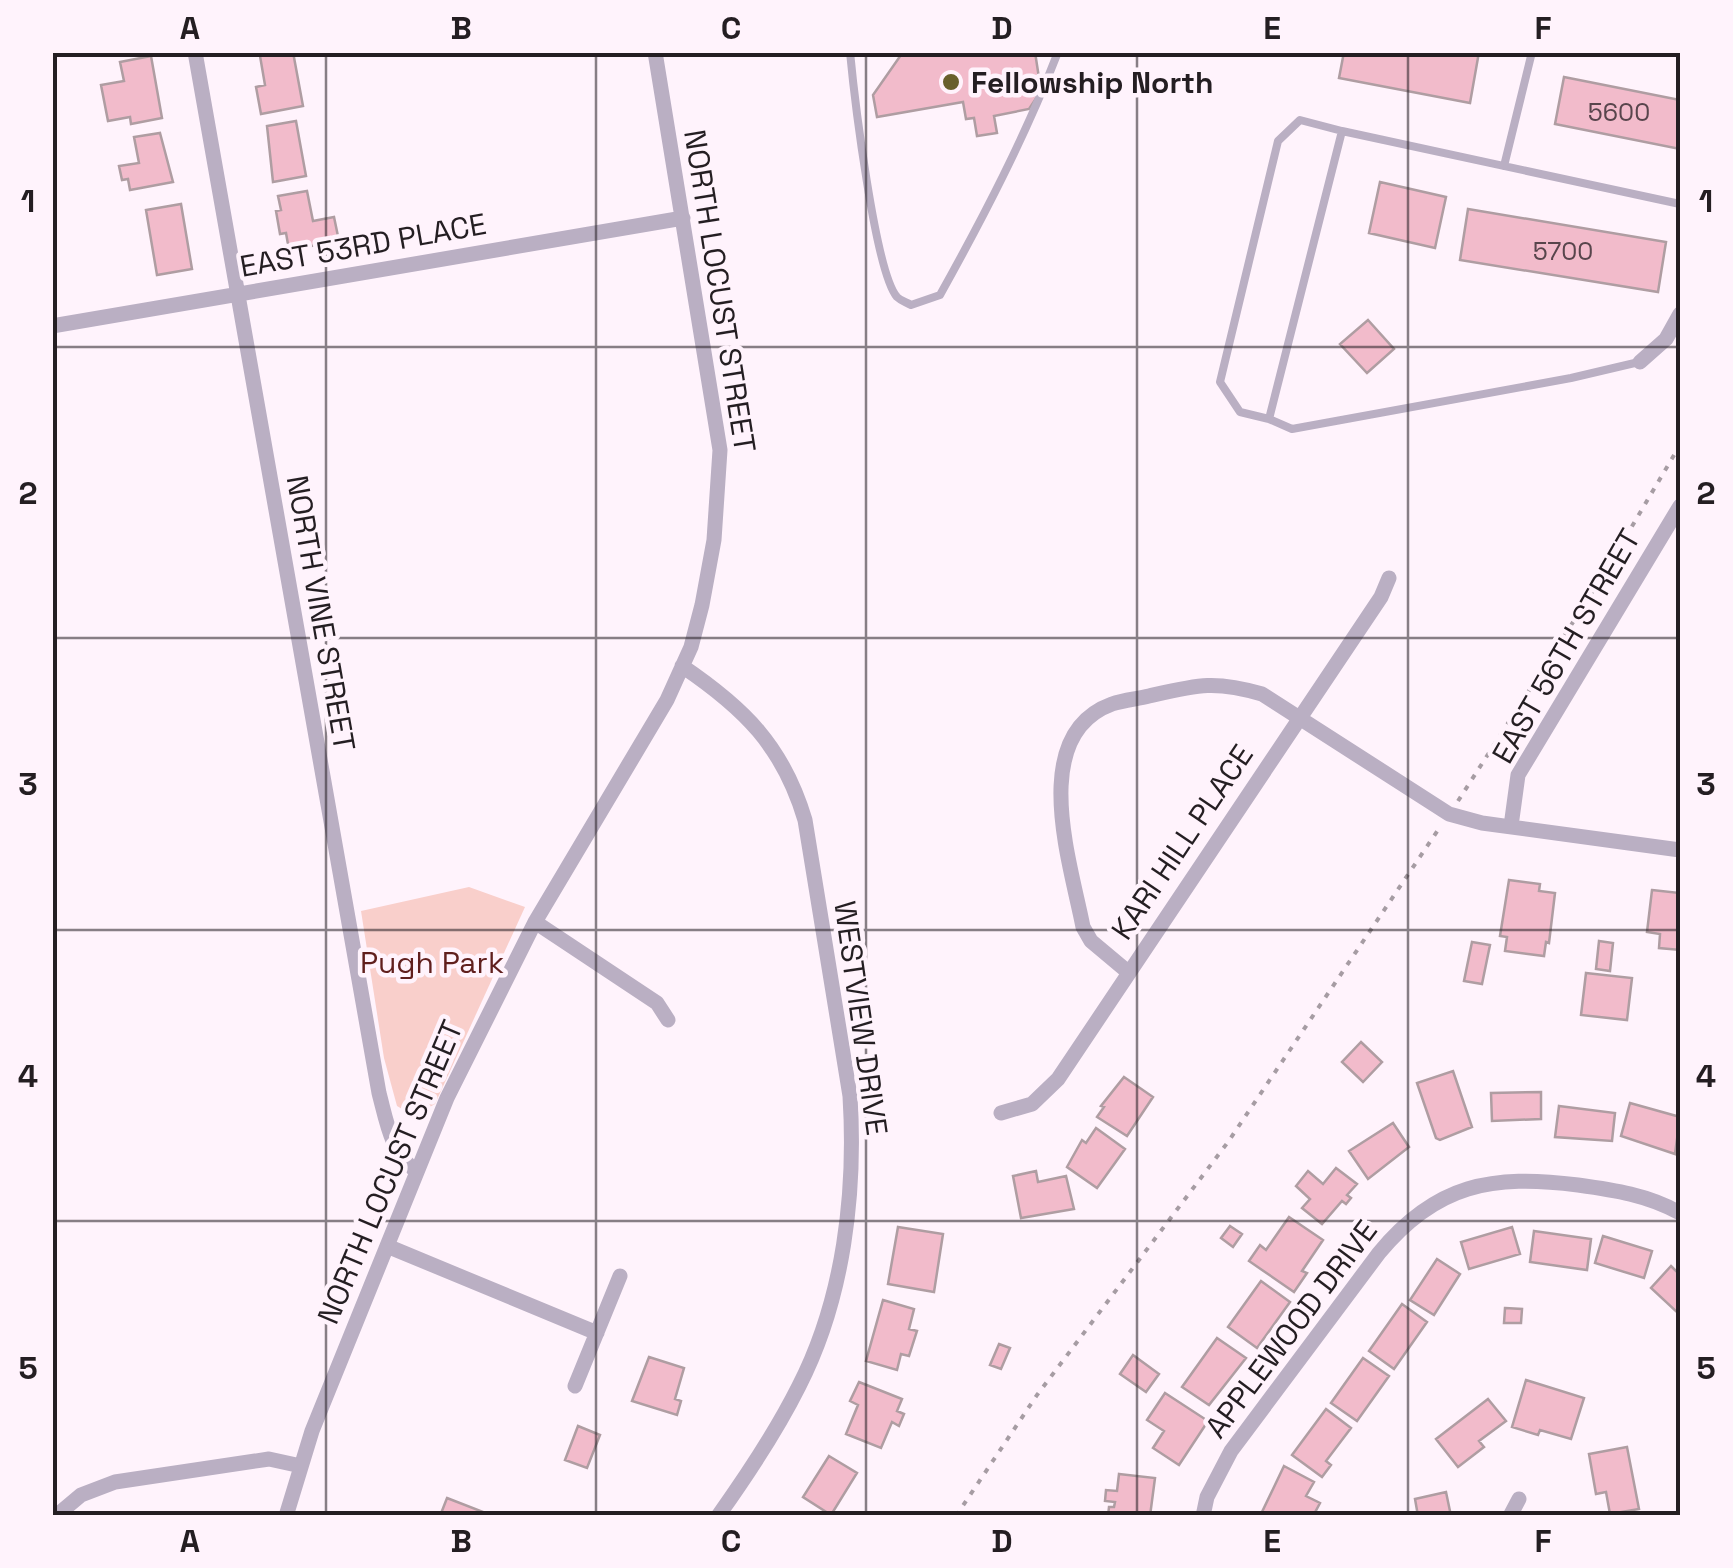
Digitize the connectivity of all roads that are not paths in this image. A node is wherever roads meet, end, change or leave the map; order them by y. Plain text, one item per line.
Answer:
1 (195, 52) edge
2 (655, 52) edge
3 (850, 52) edge
4 (1058, 52) edge
5 (1532, 52) edge
6 (1342, 132) junction
7 (1504, 166) junction
8 (1680, 204) edge
9 (683, 218) junction
10 (237, 294) junction
11 (1680, 314) edge
12 (52, 326) edge
13 (1640, 362) joint
14 (1270, 418) junction
15 (1680, 506) edge
16 (1389, 578) dead end
17 (682, 666) junction
18 (1300, 718) junction
19 (1511, 826) junction
20 (1680, 850) edge
21 (535, 922) junction
22 (1128, 972) junction
23 (668, 1020) dead end
24 (1000, 1113) dead end
25 (417, 1172) junction
26 (1680, 1212) edge
27 (387, 1246) junction
28 (620, 1276) dead end
29 (597, 1332) junction
30 (575, 1386) dead end
31 (300, 1466) junction
32 (1519, 1499) dead end
33 (56, 1516) edge
34 (286, 1516) edge
35 (718, 1516) edge
36 (1203, 1516) edge
37 (1510, 1516) edge

1 - 10 street, NORTH VINE STREET
2 - 9 street, NORTH LOCUST STREET
3 - 4 lane
5 - 7 lane
6 - 7 lane
6 - 14 lane
6 - 14 lane
7 - 8 lane
9 - 10 street, EAST 53RD PLACE
9 - 17 street, NORTH LOCUST STREET
10 - 12 street, EAST 53RD PLACE
10 - 25 street, NORTH VINE STREET
11 - 13 street
13 - 14 lane
15 - 19 street, EAST 56TH STREET
16 - 18 street, KARI HILL PLACE
17 - 21 street, NORTH LOCUST STREET
17 - 35 street, WESTVIEW DRIVE
18 - 19 street
18 - 22 street, KARI HILL PLACE
18 - 22 street
19 - 20 street
21 - 23 street
21 - 25 street, NORTH LOCUST STREET
22 - 24 street, KARI HILL PLACE
25 - 27 street, NORTH LOCUST STREET
26 - 36 street, APPLEWOOD DRIVE
27 - 29 street
27 - 31 street, NORTH LOCUST STREET
28 - 29 street
29 - 30 street
31 - 33 street
31 - 34 street, NORTH LOCUST STREET
32 - 37 street

